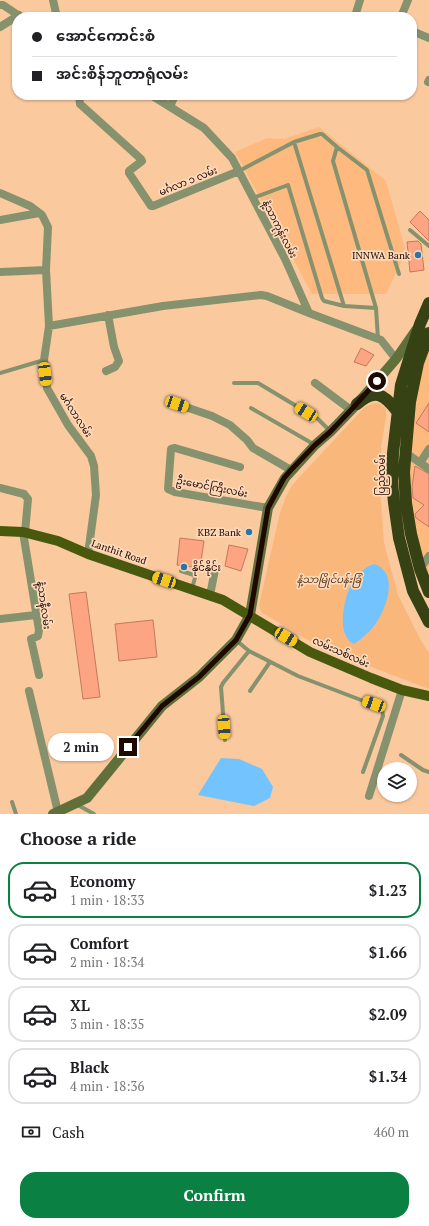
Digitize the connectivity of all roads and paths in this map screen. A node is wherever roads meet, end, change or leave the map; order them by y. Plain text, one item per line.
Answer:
1 (53, 0) edge
2 (360, 0) edge
3 (408, 0) edge
4 (2, 3) edge
5 (14, 12) edge
6 (56, 12) edge
7 (356, 12) edge
8 (403, 12) edge
9 (12, 20) edge
10 (0, 27) edge
11 (417, 33) edge
12 (429, 38) edge
13 (80, 100) edge
14 (159, 100) edge
15 (172, 100) edge
16 (170, 107) junction
17 (294, 142) junction
18 (337, 147) junction
19 (239, 171) junction
20 (0, 194) edge
21 (253, 198) junction
22 (39, 213) junction
23 (0, 220) edge
24 (410, 230) dead end
25 (429, 246) edge
26 (46, 270) junction
27 (0, 272) edge
28 (399, 274) dead end
29 (429, 303) edge
30 (344, 306) junction
31 (376, 308) junction
32 (309, 313) junction
33 (108, 315) junction
34 (429, 316) edge
35 (49, 326) junction
36 (425, 329) edge
37 (378, 339) junction
38 (44, 360) junction
39 (405, 360) junction
40 (106, 371) dead end
41 (0, 373) edge
42 (234, 382) dead end
43 (315, 384) dead end
44 (177, 404) dead end
45 (354, 407) junction
46 (251, 408) dead end
47 (403, 411) junction
48 (330, 432) junction
49 (315, 445) junction
50 (429, 449) edge
51 (406, 453) junction
52 (420, 463) junction
53 (240, 467) dead end
54 (429, 469) edge
55 (291, 470) junction
56 (0, 488) edge
57 (268, 508) junction
58 (0, 530) edge
59 (24, 533) junction
60 (88, 554) junction
61 (429, 556) edge
62 (420, 569) junction
63 (214, 570) dead end
64 (181, 571) dead end
65 (191, 589) junction
66 (429, 592) edge
67 (210, 596) junction
68 (36, 615) junction
69 (250, 615) junction
70 (0, 619) edge
71 (429, 622) edge
72 (236, 640) junction
73 (249, 651) junction
74 (270, 662) junction
75 (39, 675) dead end
76 (402, 690) junction
77 (29, 691) dead end
78 (250, 691) dead end
79 (429, 696) edge
80 (226, 740) dead end
81 (401, 755) dead end
82 (363, 772) dead end
83 (429, 772) edge
84 (369, 796) dead end
85 (12, 802) dead end
86 (75, 804) junction
87 (55, 813) edge
88 (16, 814) edge
89 (94, 814) edge

1 - 6 street
2 - 7 street
3 - 8 street
4 - 5 street
9 - 10 street
11 - 12 street
13 - 19 street, မင်္ဂလာ ၁ လမ်း
14 - 16 street, နံ့သာကုန်းလမ်း
15 - 16 street
16 - 19 street, နံ့သာကုန်းလမ်း
17 - 18 lane
17 - 19 lane
17 - 30 lane
18 - 28 lane
18 - 31 lane
19 - 21 street, နံ့သာကုန်းလမ်း
20 - 22 street
21 - 30 lane
21 - 32 street, နံ့သာကုန်းလမ်း
22 - 23 street
22 - 26 street, မင်္ဂလာလမ်း
24 - 25 lane
26 - 27 street
26 - 35 street, မင်္ဂလာလမ်း
29 - 36 highway, ပြည်လမ်း
30 - 31 lane
31 - 37 lane
32 - 33 street
32 - 37 street
33 - 35 street
33 - 40 street
34 - 36 main road
35 - 38 street, မင်္ဂလာလမ်း
36 - 39 highway, ပြည်လမ်း
37 - 39 street
38 - 41 lane
38 - 60 street, မင်္ဂလာလမ်း
39 - 45 main road
39 - 47 highway, ပြည်လမ်း
42 - 48 lane
43 - 45 street
44 - 55 street
45 - 47 highway
45 - 48 main road
46 - 49 lane
47 - 51 highway, ပြည်လမ်း
47 - 71 highway, ပြည်လမ်း
48 - 49 main road
49 - 55 main road
50 - 52 street
51 - 52 street
51 - 62 highway, ပြည်လမ်း
52 - 54 street
53 - 57 street, ဦးမောင်ကြီးလမ်း
55 - 57 main road
56 - 59 street, နံ့သာနီလမ်း
57 - 69 main road
58 - 59 main road, Lanthit Road
59 - 60 main road, Lanthit Road
59 - 68 street, နံ့သာနီလမ်း
60 - 65 main road, Lanthit Road
61 - 62 street
62 - 66 highway, ပြည်လမ်း
63 - 67 street
64 - 65 lane
65 - 67 main road, Lanthit Road
67 - 69 main road, Lanthit Road
68 - 70 street
68 - 75 street, နံ့သာနီလမ်း
69 - 72 main road
69 - 76 main road, လမ်းသစ်လမ်း
72 - 73 lane
72 - 86 main road
73 - 74 lane
73 - 80 lane
74 - 78 lane
74 - 82 lane
76 - 79 main road, လမ်းသစ်လမ်း
76 - 84 street
77 - 87 street
81 - 83 lane
85 - 88 lane
86 - 87 main road
86 - 89 lane

